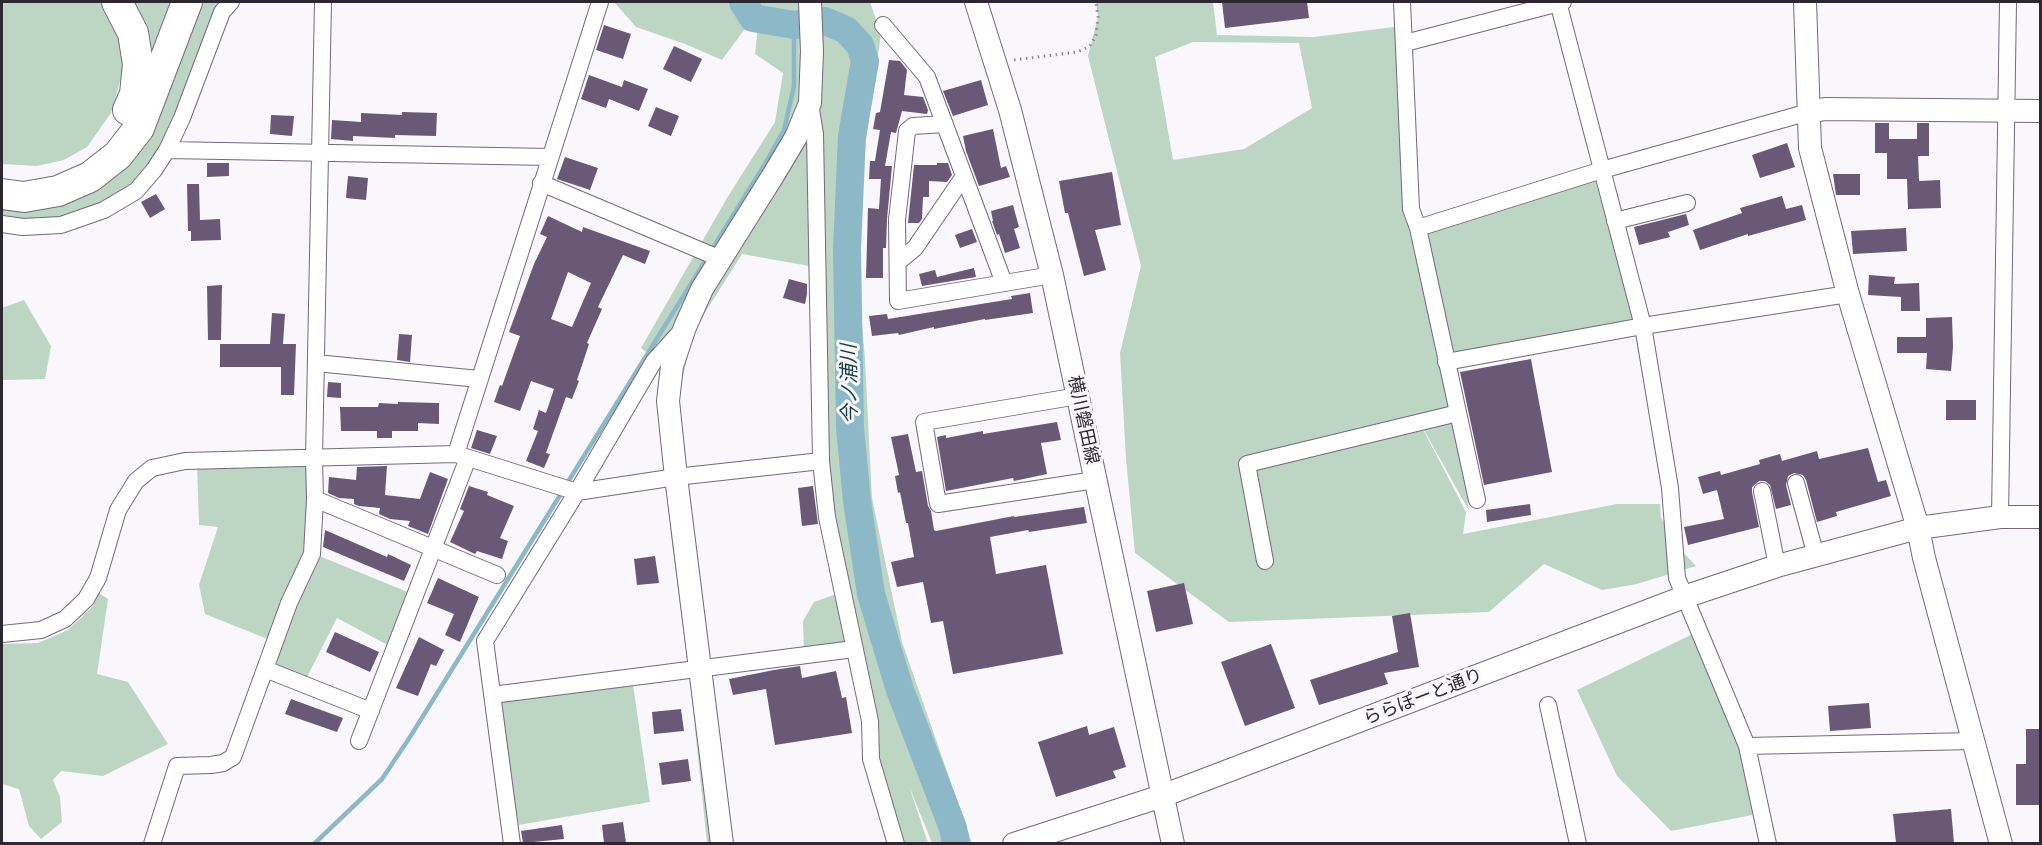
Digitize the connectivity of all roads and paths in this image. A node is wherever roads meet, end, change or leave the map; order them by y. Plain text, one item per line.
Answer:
1 (117, 2) edge
2 (187, 2) edge
3 (231, 2) edge
4 (323, 2) edge
5 (600, 2) edge
6 (976, 2) edge
7 (1096, 2) edge
8 (1402, 2) edge
9 (1560, 2) edge
10 (1805, 2) edge
11 (2008, 2) edge
12 (810, 5) edge
13 (883, 25) dead end
14 (1405, 43) junction
15 (996, 62) junction
16 (810, 103) junction
17 (2006, 111) junction
18 (2040, 111) edge
19 (1809, 112) junction
20 (945, 124) junction
21 (167, 150) junction
22 (320, 153) junction
23 (550, 157) junction
24 (1602, 170) junction
25 (964, 176) junction
26 (2, 178) edge
27 (541, 183) junction
28 (2, 194) edge
29 (1687, 203) dead end
30 (1615, 221) junction
31 (2, 224) edge
32 (1418, 228) junction
33 (721, 259) junction
34 (898, 262) junction
35 (1052, 275) junction
36 (1004, 283) junction
37 (1848, 294) junction
38 (1643, 326) junction
39 (684, 327) junction
40 (1446, 362) junction
41 (316, 363) junction
42 (479, 379) junction
43 (1078, 396) junction
44 (1458, 413) junction
45 (462, 456) junction
46 (314, 458) junction
47 (821, 461) junction
48 (676, 477) junction
49 (1095, 480) junction
50 (1796, 483) dead end
51 (1762, 490) dead end
52 (576, 492) junction
53 (315, 499) junction
54 (1477, 500) dead end
55 (2000, 517) junction
56 (2040, 517) edge
57 (1918, 528) junction
58 (434, 547) junction
59 (1816, 556) junction
60 (1265, 561) dead end
61 (1777, 566) junction
62 (497, 575) dead end
63 (1684, 597) junction
64 (2, 634) edge
65 (854, 649) junction
66 (700, 668) junction
67 (265, 669) junction
68 (492, 695) junction
69 (1548, 705) dead end
70 (371, 711) junction
71 (359, 741) dead end
72 (1973, 741) junction
73 (1748, 746) junction
74 (1162, 796) junction
75 (152, 843) edge
76 (512, 843) edge
77 (722, 843) edge
78 (896, 843) edge
79 (1014, 843) edge
80 (1173, 843) edge
81 (1578, 843) edge
82 (1768, 843) edge
83 (2001, 843) edge

1 - 26 highway
2 - 28 highway
3 - 21 street
4 - 22 street
5 - 23 street
6 - 15 street, 横川磐田線
7 - 15 path
8 - 14 street
9 - 14 street
9 - 24 street
10 - 19 street
11 - 17 street
12 - 16 street
13 - 20 street
14 - 32 street
15 - 35 street, 横川磐田線
16 - 33 street
16 - 47 street
17 - 18 street
17 - 19 street
17 - 55 street
19 - 24 street
19 - 37 street
20 - 25 street
20 - 34 street
21 - 22 street
21 - 31 street
22 - 23 street
22 - 41 street
23 - 27 street
24 - 30 street
24 - 32 street
25 - 34 street
25 - 36 street
27 - 33 street
27 - 42 street
29 - 30 street
30 - 38 street
32 - 40 street
33 - 39 street
34 - 36 street
35 - 36 street
35 - 43 street, 横川磐田線
37 - 38 street
37 - 57 street
38 - 40 street
38 - 63 street
39 - 48 street
39 - 52 street
40 - 44 street
41 - 42 street
41 - 46 street
42 - 45 street
43 - 49 street, 横川磐田線
43 - 49 street
44 - 54 street
44 - 60 street
45 - 46 street
45 - 52 street
45 - 58 street
46 - 53 street
46 - 64 street
47 - 48 street
47 - 65 street
48 - 52 street
48 - 66 street
49 - 74 street, 横川磐田線
50 - 59 street
51 - 61 street
52 - 68 street
53 - 58 street
53 - 67 street
55 - 56 street
55 - 57 street
57 - 59 street, ららぽーと通り
57 - 72 street
58 - 62 street
58 - 70 street
59 - 61 street, ららぽーと通り
61 - 63 street, ららぽーと通り
63 - 73 street
63 - 74 street, ららぽーと通り
65 - 66 street
65 - 78 street
66 - 68 street
66 - 77 street
67 - 70 street
67 - 75 street
68 - 76 street
69 - 81 street
70 - 71 street
72 - 73 street
72 - 83 street
73 - 82 street
74 - 79 street, ららぽーと通り
74 - 80 street, 横川磐田線

